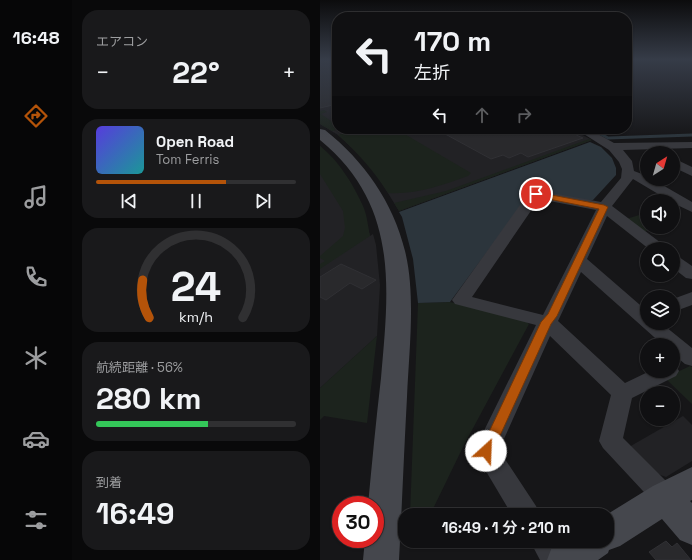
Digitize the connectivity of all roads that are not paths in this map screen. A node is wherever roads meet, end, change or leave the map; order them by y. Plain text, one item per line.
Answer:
1 (320, 133) edge
2 (589, 134) edge
3 (692, 145) edge
4 (640, 146) edge
5 (642, 146) edge
6 (613, 147) junction
7 (680, 166) edge
8 (692, 172) edge
9 (628, 173) junction
10 (604, 207) junction
11 (692, 208) edge
12 (650, 242) edge
13 (578, 260) junction
14 (680, 265) edge
15 (691, 272) edge
16 (692, 298) edge
17 (680, 303) edge
18 (640, 314) edge
19 (546, 322) junction
20 (658, 330) edge
21 (692, 360) edge
22 (680, 366) edge
23 (654, 378) edge
24 (622, 393) junction
25 (679, 490) edge
26 (523, 508) edge
27 (692, 528) edge
28 (614, 530) edge
29 (548, 548) edge
30 (584, 548) edge
31 (381, 560) edge
32 (556, 560) edge
33 (565, 560) edge

1 - 31 street
2 - 6 street
3 - 5 street
4 - 6 street
6 - 9 street
7 - 8 street
9 - 10 street
9 - 11 street
10 - 12 street
10 - 13 street
10 - 19 street
13 - 18 street
13 - 19 street
14 - 15 street
16 - 17 street
19 - 24 street
19 - 26 street
20 - 21 street
21 - 22 street
23 - 24 street
24 - 25 street
25 - 27 street
25 - 28 street
29 - 32 street
30 - 33 street

